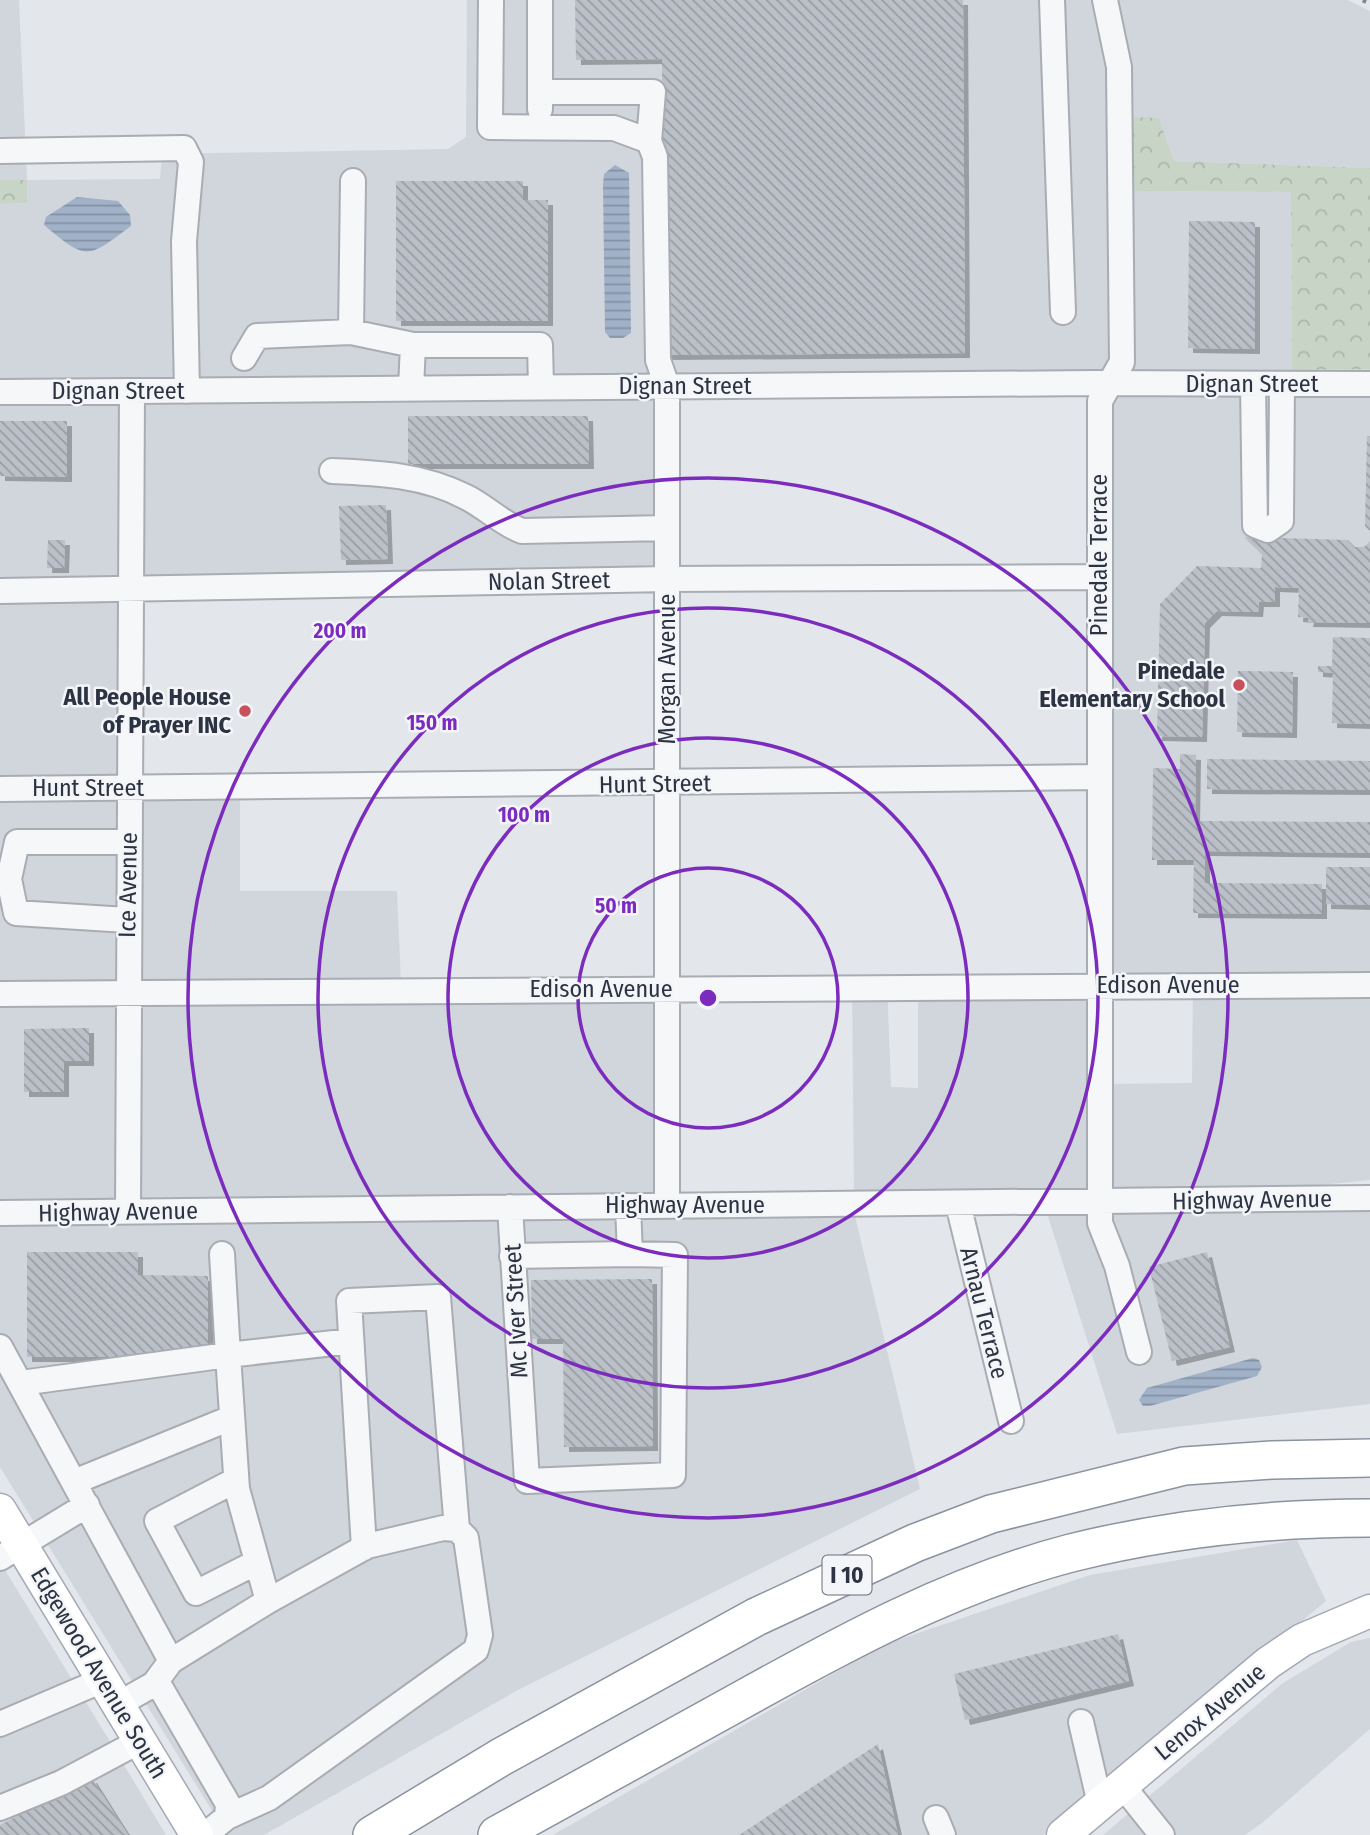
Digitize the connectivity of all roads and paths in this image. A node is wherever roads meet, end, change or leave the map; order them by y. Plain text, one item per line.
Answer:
1 (491, 0) edge
2 (540, 0) edge
3 (1052, 0) edge
4 (1105, 0) edge
5 (540, 92) junction
6 (540, 127) junction
7 (649, 141) junction
8 (0, 151) edge
9 (353, 181) dead end
10 (1063, 312) dead end
11 (351, 332) junction
12 (413, 345) junction
13 (244, 358) dead end
14 (1111, 383) junction
15 (1253, 384) junction
16 (1282, 384) junction
17 (1370, 384) edge
18 (667, 386) junction
19 (541, 387) junction
20 (411, 388) junction
21 (132, 391) junction
22 (187, 391) junction
23 (0, 392) edge
24 (332, 471) dead end
25 (667, 528) junction
26 (1099, 577) junction
27 (668, 579) junction
28 (131, 589) junction
29 (0, 591) edge
30 (1099, 777) junction
31 (667, 784) junction
32 (129, 788) junction
33 (0, 789) edge
34 (129, 842) junction
35 (127, 920) junction
36 (1100, 985) junction
37 (1370, 985) edge
38 (667, 988) junction
39 (127, 993) junction
40 (0, 994) edge
41 (1370, 1198) edge
42 (1100, 1201) junction
43 (958, 1204) junction
44 (667, 1205) junction
45 (628, 1206) junction
46 (510, 1207) junction
47 (128, 1211) junction
48 (0, 1213) edge
49 (222, 1254) dead end
50 (630, 1254) junction
51 (512, 1256) junction
52 (351, 1341) junction
53 (0, 1347) edge
54 (1139, 1352) dead end
55 (228, 1354) junction
56 (21, 1384) junction
57 (231, 1418) junction
58 (1011, 1421) dead end
59 (1370, 1458) edge
60 (236, 1480) junction
61 (74, 1482) junction
62 (87, 1505) junction
63 (0, 1510) edge
64 (1370, 1518) edge
65 (457, 1529) junction
66 (364, 1548) junction
67 (11, 1552) edge
68 (257, 1562) junction
69 (268, 1601) junction
70 (1370, 1611) edge
71 (172, 1661) junction
72 (154, 1684) junction
73 (110, 1692) junction
74 (1081, 1722) dead end
75 (0, 1724) edge
76 (140, 1741) junction
77 (1111, 1795) junction
78 (0, 1808) edge
79 (227, 1817) junction
80 (197, 1835) edge
81 (205, 1835) edge
82 (372, 1835) edge
83 (497, 1835) edge
84 (1063, 1835) edge
85 (1162, 1835) edge

1 - 6 street
2 - 5 street
3 - 10 street
4 - 14 street, Pinedale Terrace
5 - 6 street
5 - 7 street, Morgan Avenue
6 - 7 street
7 - 18 street, Morgan Avenue
8 - 22 street
9 - 11 street
11 - 12 street
11 - 13 street
12 - 19 street
12 - 20 street
14 - 15 street, Dignan Street
14 - 18 street, Dignan Street
14 - 26 street, Pinedale Terrace
15 - 16 street, Dignan Street
15 - 16 street
16 - 17 street, Dignan Street
18 - 19 street, Dignan Street
18 - 25 street, Morgan Avenue
19 - 20 street, Dignan Street
20 - 22 street, Dignan Street
21 - 22 street, Dignan Street
21 - 23 street, Dignan Street
21 - 28 street, Ice Avenue
24 - 25 street
25 - 27 street, Morgan Avenue
26 - 27 street, Nolan Street
26 - 30 street, Pinedale Terrace
27 - 28 street, Nolan Street
27 - 31 street, Morgan Avenue
28 - 29 street, Nolan Street
28 - 32 street, Ice Avenue
30 - 31 street, Hunt Street
30 - 36 street, Pinedale Terrace
31 - 32 street, Hunt Street
31 - 38 street, Morgan Avenue
32 - 33 street, Hunt Street
32 - 34 street, Ice Avenue
34 - 35 street, Ice Avenue
34 - 35 street
35 - 39 street, Ice Avenue
36 - 37 street, Edison Avenue
36 - 38 street, Edison Avenue
36 - 42 street, Pinedale Terrace
38 - 39 street, Edison Avenue
38 - 44 street, Morgan Avenue
39 - 40 street, Edison Avenue
39 - 47 street, Ice Avenue
41 - 42 street, Highway Avenue
42 - 43 street, Highway Avenue
42 - 54 street, Pinedale Terrace
43 - 44 street, Highway Avenue
43 - 58 street, Arnau Terrace
44 - 45 street, Highway Avenue
45 - 46 street, Highway Avenue
45 - 50 street
46 - 47 street, Highway Avenue
46 - 51 street, Mc Iver Street
47 - 48 street, Highway Avenue
49 - 55 street
50 - 51 street
50 - 51 street, Mc Iver Street
52 - 55 street
52 - 65 street
52 - 66 street
53 - 56 street
55 - 56 street
55 - 57 street
56 - 61 street
57 - 60 street
57 - 61 street
59 - 82 highway, I 10
60 - 68 street
60 - 68 street
61 - 62 street
62 - 67 street
62 - 71 street
63 - 67 main road, Edgewood Avenue South
64 - 83 highway, I 10
65 - 66 street
65 - 79 street
66 - 69 street
67 - 73 main road, Edgewood Avenue South
68 - 69 street
69 - 71 street
70 - 77 main road, Lenox Avenue
71 - 72 street
72 - 73 street
72 - 79 street
73 - 75 street
73 - 76 main road, Edgewood Avenue South
74 - 77 street
76 - 78 street
76 - 80 main road, Edgewood Avenue South
77 - 84 main road, Lenox Avenue
77 - 85 street
79 - 81 street

